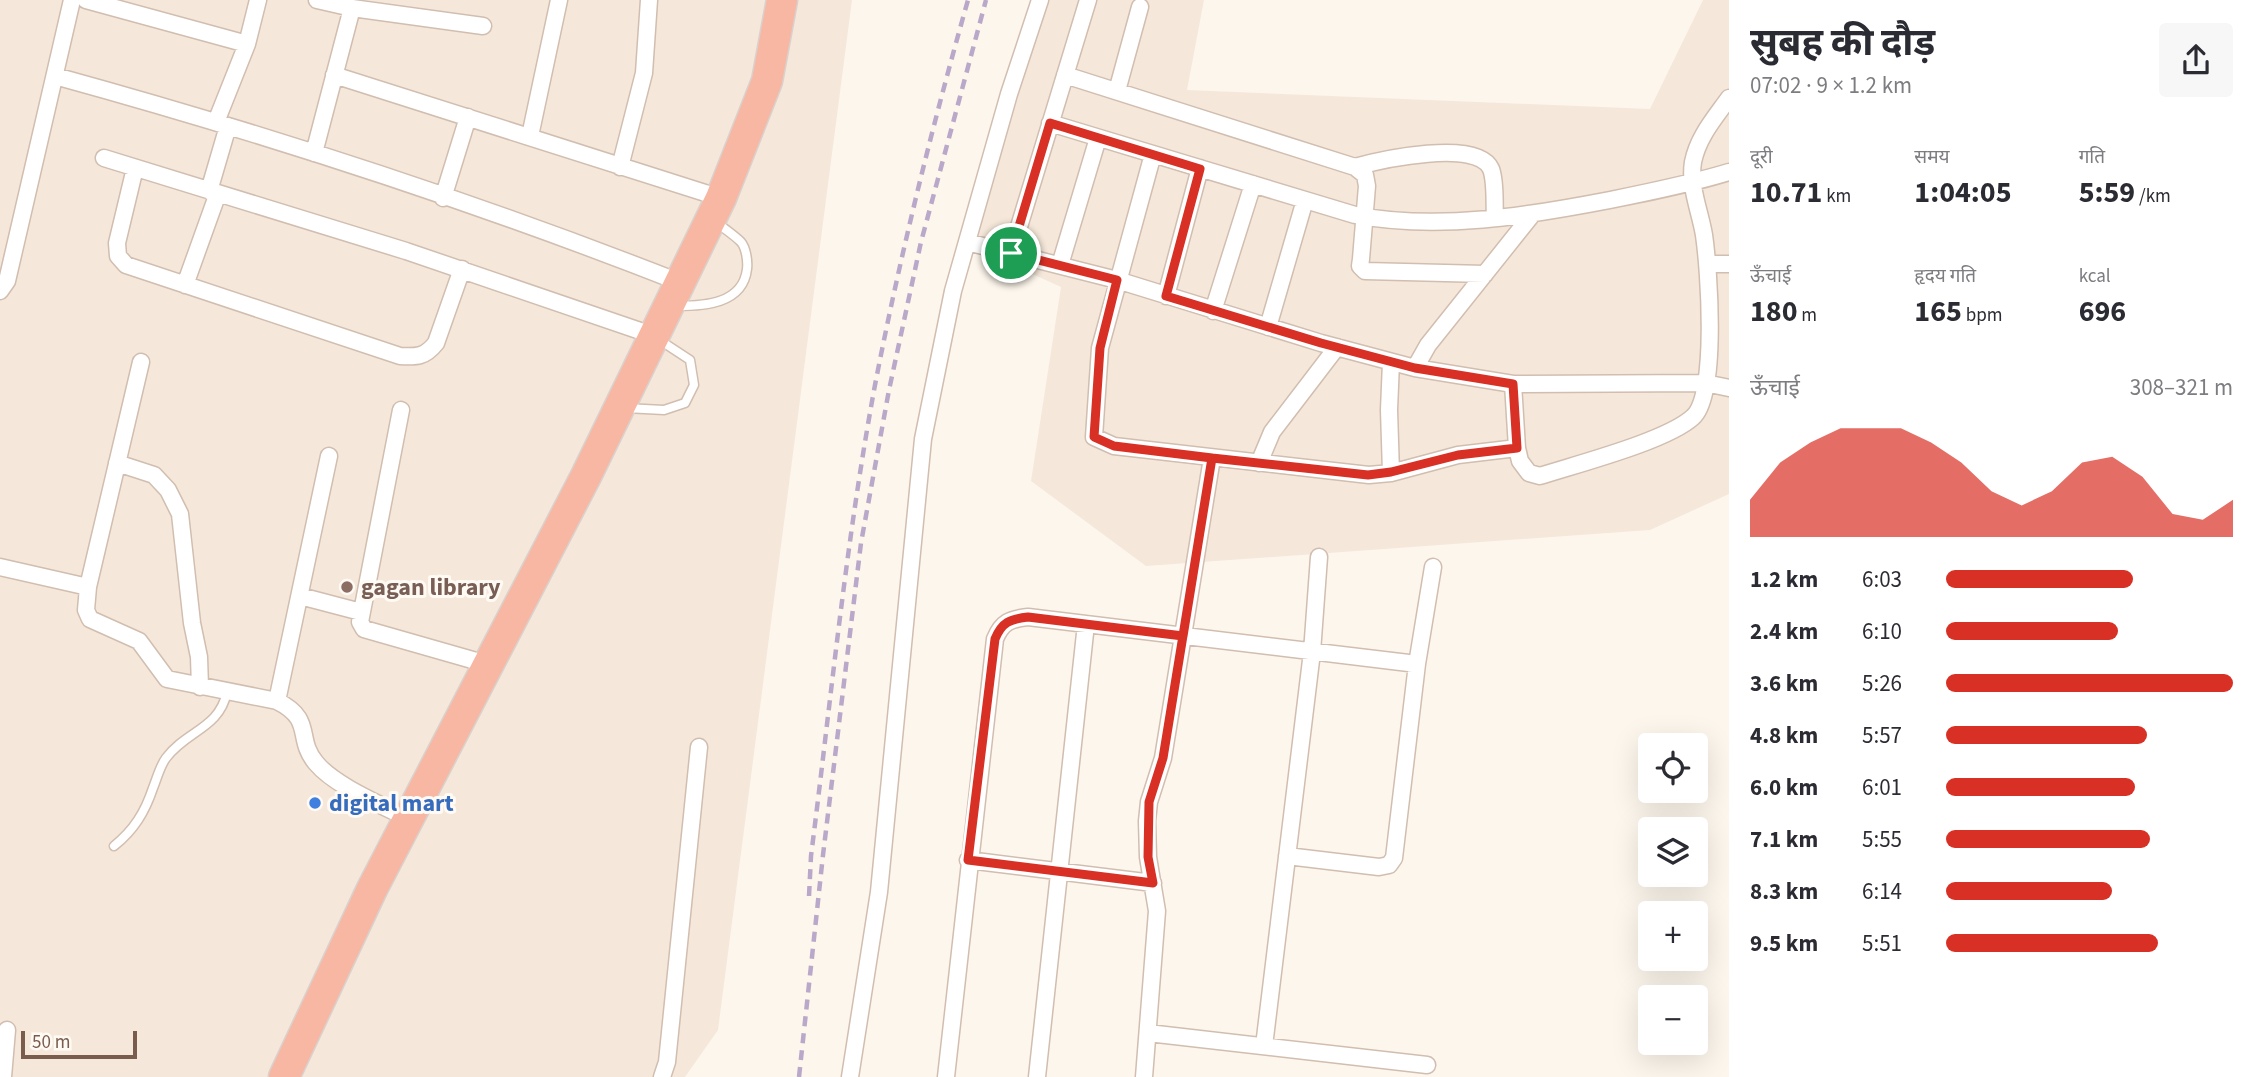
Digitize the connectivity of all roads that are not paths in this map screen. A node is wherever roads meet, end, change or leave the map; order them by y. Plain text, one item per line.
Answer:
1 (72, 0) edge
2 (86, 0) edge
3 (258, 0) edge
4 (317, 0) edge
5 (559, 0) edge
6 (649, 0) edge
7 (782, 0) edge
8 (1040, 0) edge
9 (1088, 0) edge
10 (1140, 7) dead end
11 (352, 8) junction
12 (483, 26) dead end
13 (247, 44) junction
14 (334, 75) junction
15 (1065, 75) junction
16 (55, 76) junction
17 (1117, 91) junction
18 (1729, 98) edge
19 (468, 117) junction
20 (1050, 123) junction
21 (222, 124) junction
22 (530, 136) junction
23 (1098, 138) junction
24 (314, 153) junction
25 (1153, 154) junction
26 (104, 158) dead end
27 (620, 167) junction
28 (1355, 167) junction
29 (135, 168) junction
30 (1200, 169) junction
31 (1729, 172) edge
32 (1692, 183) junction
33 (1253, 184) junction
34 (213, 192) junction
35 (443, 198) junction
36 (1305, 200) junction
37 (716, 208) junction
38 (1531, 216) junction
39 (1366, 217) junction
40 (1495, 218) junction
41 (967, 242) junction
42 (1011, 253) junction
43 (1708, 264) junction
44 (1729, 264) edge
45 (1060, 265) junction
46 (463, 269) junction
47 (1485, 274) junction
48 (1117, 280) junction
49 (185, 285) junction
50 (0, 291) edge
51 (673, 294) junction
52 (1166, 296) junction
53 (1213, 311) junction
54 (1268, 327) junction
55 (652, 335) junction
56 (1336, 347) junction
57 (141, 362) dead end
58 (1391, 362) junction
59 (1415, 368) junction
60 (1705, 383) junction
61 (1513, 384) junction
62 (1729, 388) edge
63 (619, 407) junction
64 (401, 410) dead end
65 (1517, 448) junction
66 (329, 456) dead end
67 (1212, 458) junction
68 (117, 463) junction
69 (1259, 463) junction
70 (1391, 472) junction
71 (1319, 557) dead end
72 (0, 567) edge
73 (1433, 567) dead end
74 (88, 587) junction
75 (300, 596) junction
76 (361, 612) junction
77 (1086, 624) junction
78 (1183, 636) junction
79 (1311, 652) junction
80 (1418, 664) junction
81 (490, 665) junction
82 (200, 687) junction
83 (227, 692) junction
84 (278, 701) junction
85 (699, 747) dead end
86 (409, 819) junction
87 (114, 846) dead end
88 (1287, 856) junction
89 (968, 860) junction
90 (1059, 870) junction
91 (1153, 883) junction
92 (7, 1030) dead end
93 (1147, 1033) junction
94 (1264, 1046) junction
95 (1427, 1065) dead end
96 (3, 1077) edge
97 (284, 1077) edge
98 (662, 1077) edge
99 (850, 1077) edge
100 (946, 1077) edge
101 (1037, 1077) edge
102 (1144, 1077) edge

1 - 16 street
2 - 13 street
3 - 13 street
4 - 11 street
5 - 22 street
6 - 27 street
7 - 37 highway
8 - 41 street
9 - 15 street
10 - 17 street
11 - 12 street
11 - 14 street
13 - 21 street
14 - 19 street
14 - 24 street
15 - 17 street
15 - 20 street
16 - 21 street
16 - 50 street
17 - 28 street
18 - 32 street
19 - 22 street
19 - 35 street
20 - 23 street
20 - 42 street
21 - 24 street
21 - 34 street
22 - 27 street
23 - 25 street
23 - 45 street
24 - 35 street
25 - 30 street
25 - 48 street
26 - 29 street
27 - 37 street
28 - 39 street
28 - 40 street
29 - 34 street
29 - 49 street
30 - 33 street
30 - 52 street
31 - 32 street
32 - 38 street
32 - 43 street
33 - 36 street
33 - 53 street
34 - 46 street
34 - 49 street
35 - 51 street
36 - 39 street
36 - 54 street
37 - 51 highway
37 - 51 lane
38 - 40 street
38 - 47 street
39 - 40 street
39 - 47 street
41 - 42 street
41 - 99 street
42 - 45 street
43 - 44 street
43 - 60 street
45 - 48 street
46 - 49 street
46 - 55 street
47 - 59 street
48 - 52 street
48 - 67 street
51 - 55 highway
52 - 53 street
53 - 54 street
54 - 56 street
55 - 63 highway
55 - 63 lane
56 - 58 street
56 - 69 street
57 - 68 street
58 - 59 street
58 - 70 street
59 - 61 street
60 - 61 street
60 - 62 street
60 - 65 street
61 - 65 street
63 - 81 highway
64 - 76 street
65 - 70 street
66 - 75 street
67 - 69 street
67 - 78 street
68 - 74 street
68 - 82 street
69 - 70 street
71 - 79 street
72 - 74 street
73 - 80 street
74 - 82 street
75 - 76 street
75 - 84 street
76 - 81 street
77 - 78 street
77 - 89 street
77 - 90 street
78 - 79 street
78 - 91 street
79 - 80 street
79 - 88 street
80 - 88 street
81 - 86 highway
82 - 83 street
83 - 84 street
83 - 87 lane
84 - 86 street
85 - 98 street
86 - 97 highway
88 - 94 street
89 - 90 street
89 - 100 street
90 - 91 street
90 - 101 street
91 - 93 street
92 - 96 street
93 - 94 street
93 - 102 street
94 - 95 street

